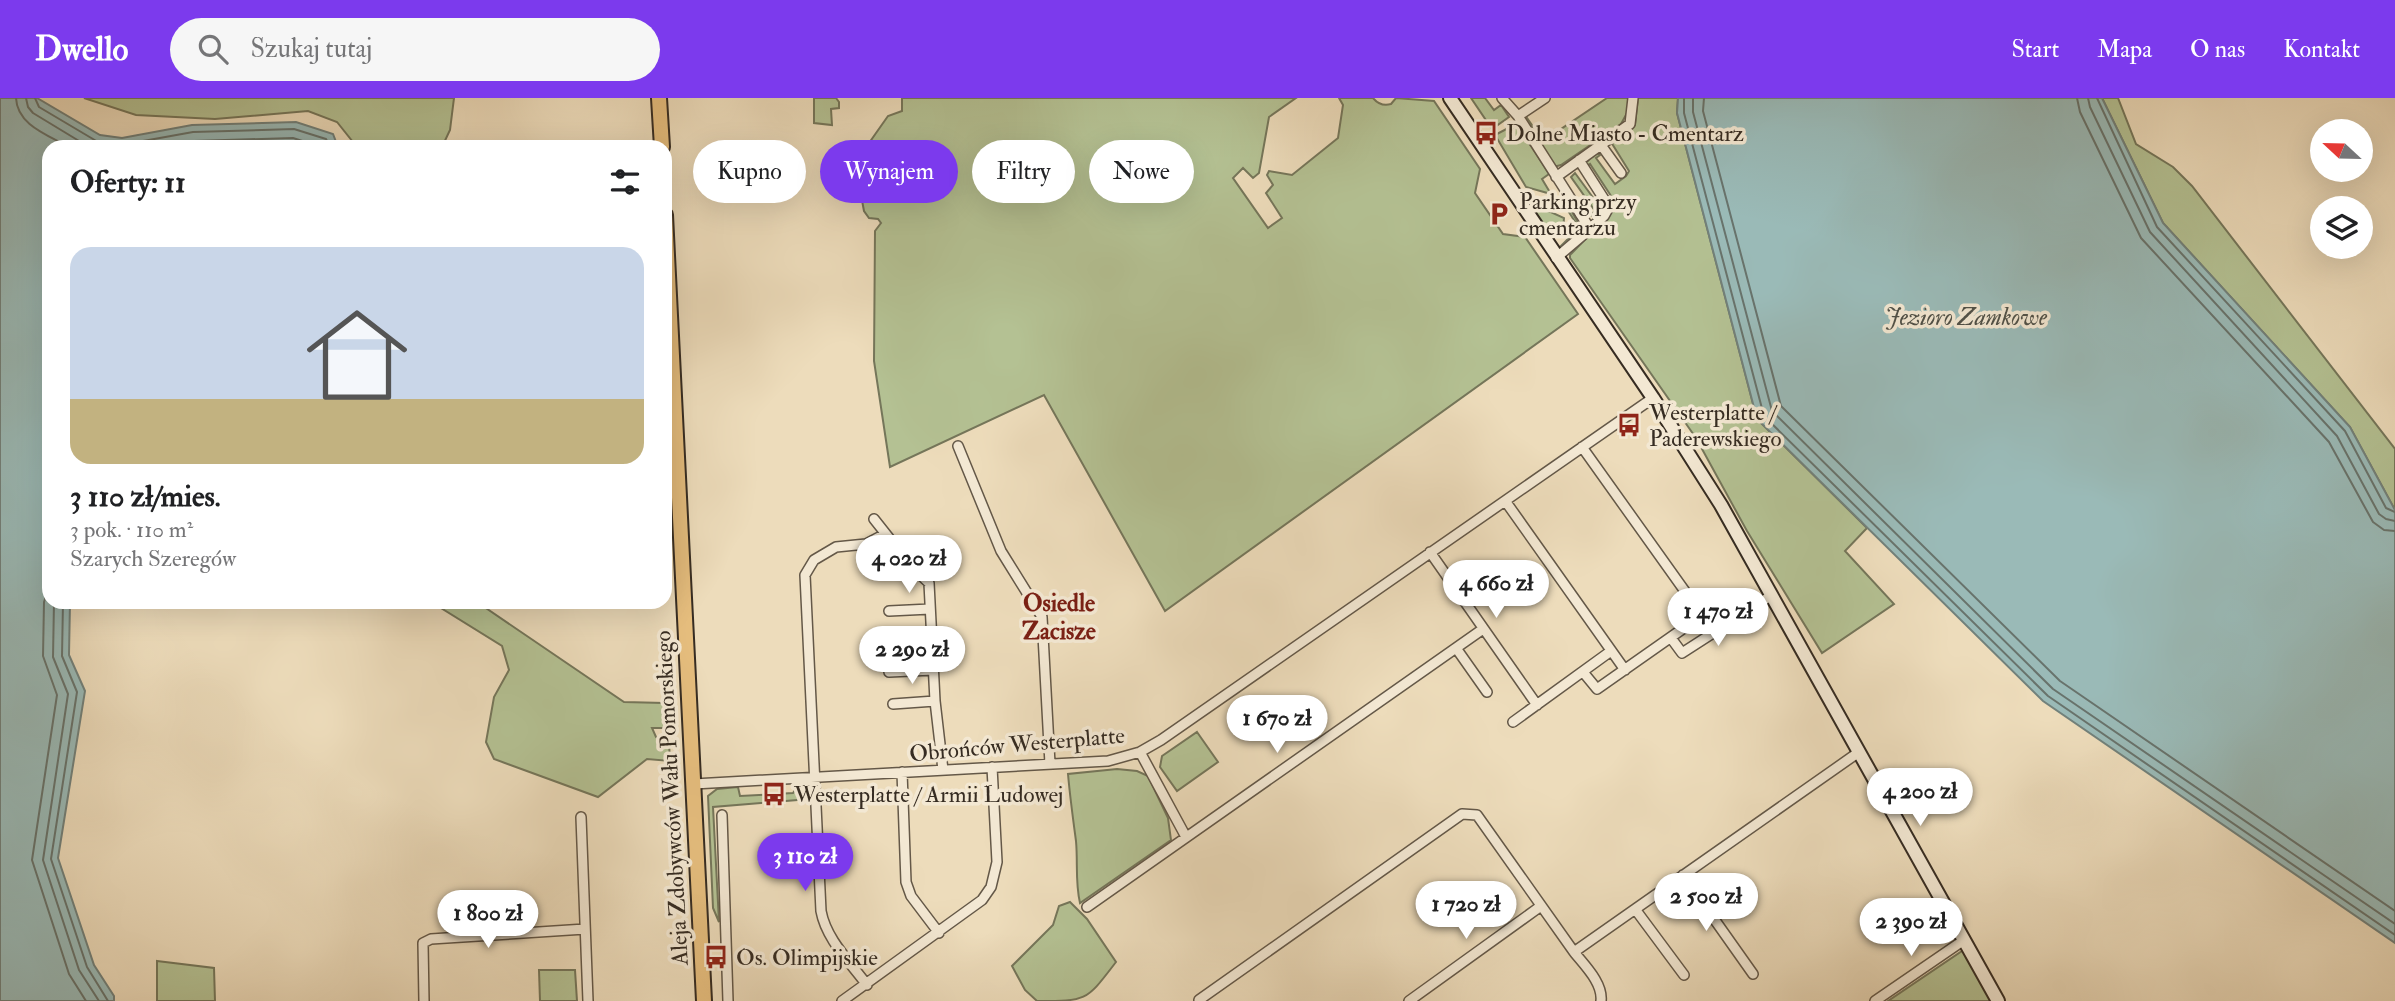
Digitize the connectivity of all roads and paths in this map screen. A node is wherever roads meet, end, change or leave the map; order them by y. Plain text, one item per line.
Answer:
1 (659, 98) edge
2 (1450, 98) edge
3 (1502, 98) edge
4 (1545, 98) edge
5 (1633, 98) edge
6 (1518, 116) junction
7 (662, 140) edge
8 (1601, 145) junction
9 (1579, 160) junction
10 (1621, 173) dead end
11 (1556, 177) junction
12 (1590, 229) junction
13 (1556, 258) junction
14 (672, 352) edge
15 (1653, 398) junction
16 (958, 446) dead end
17 (1582, 447) junction
18 (1506, 502) junction
19 (874, 519) dead end
20 (885, 534) junction
21 (1430, 552) junction
22 (1772, 595) junction
23 (930, 609) junction
24 (889, 611) dead end
25 (1701, 616) junction
26 (1483, 629) junction
27 (1714, 632) junction
28 (1671, 638) junction
29 (932, 639) junction
30 (889, 641) dead end
31 (1457, 648) junction
32 (1611, 652) junction
33 (933, 670) junction
34 (1625, 670) junction
35 (889, 672) dead end
36 (1583, 672) junction
37 (1487, 692) dead end
38 (935, 701) junction
39 (893, 704) dead end
40 (1537, 705) junction
41 (1513, 722) dead end
42 (1140, 752) junction
43 (1859, 752) junction
44 (1050, 764) junction
45 (992, 767) junction
46 (943, 770) junction
47 (902, 772) junction
48 (813, 776) junction
49 (694, 784) junction
50 (722, 815) dead end
51 (581, 817) dead end
52 (1186, 837) junction
53 (1683, 875) junction
54 (1541, 906) junction
55 (1087, 907) dead end
56 (1635, 909) junction
57 (585, 929) junction
58 (939, 933) junction
59 (1964, 940) junction
60 (1574, 951) junction
61 (1753, 974) dead end
62 (1684, 975) dead end
63 (867, 985) junction
64 (1199, 1000) edge
65 (424, 1001) edge
66 (588, 1001) edge
67 (704, 1001) edge
68 (728, 1001) edge
69 (842, 1001) edge
70 (1409, 1001) edge
71 (1601, 1001) edge
72 (1875, 1001) edge
73 (1998, 1001) edge

1 - 7 main road
2 - 13 main road
3 - 6 street
4 - 6 street
5 - 8 street
6 - 11 street
8 - 9 street
8 - 10 street
9 - 11 street
9 - 12 street
11 - 12 street
12 - 13 street
13 - 15 main road
14 - 49 main road, Aleja Zdobywców Wału Pomorskiego
15 - 17 street, Obrońców Westerplatte
15 - 22 main road
16 - 44 street
17 - 18 street, Obrońców Westerplatte
17 - 25 street
18 - 21 street, Obrońców Westerplatte
18 - 32 street
19 - 20 street
20 - 23 street
20 - 48 street
21 - 26 street
21 - 42 street, Obrońców Westerplatte
22 - 27 street
22 - 43 main road
23 - 24 street
23 - 29 street
25 - 27 street
25 - 28 street
26 - 31 street
26 - 40 street
27 - 28 street
28 - 34 street
29 - 30 street
29 - 33 street
31 - 37 street
31 - 52 street
32 - 34 street
32 - 36 street
33 - 35 street
33 - 38 street
34 - 36 street
36 - 40 street
38 - 39 street
38 - 46 street
40 - 41 street
42 - 44 street, Obrońców Westerplatte
42 - 52 street
43 - 53 street
43 - 59 main road
44 - 45 street, Obrońców Westerplatte
45 - 46 street, Obrońców Westerplatte
45 - 58 street
46 - 47 street, Obrońców Westerplatte
47 - 48 street, Obrońców Westerplatte
47 - 58 street
48 - 49 street, Obrońców Westerplatte
48 - 63 street
49 - 67 main road, Aleja Zdobywców Wału Pomorskiego
50 - 68 street
51 - 57 street
52 - 55 street
53 - 56 street
53 - 61 street
54 - 60 street
54 - 64 street
54 - 70 street
56 - 60 street
56 - 62 street
57 - 65 street
57 - 66 street
58 - 63 street
59 - 72 street
59 - 73 main road
60 - 71 street
63 - 69 street

